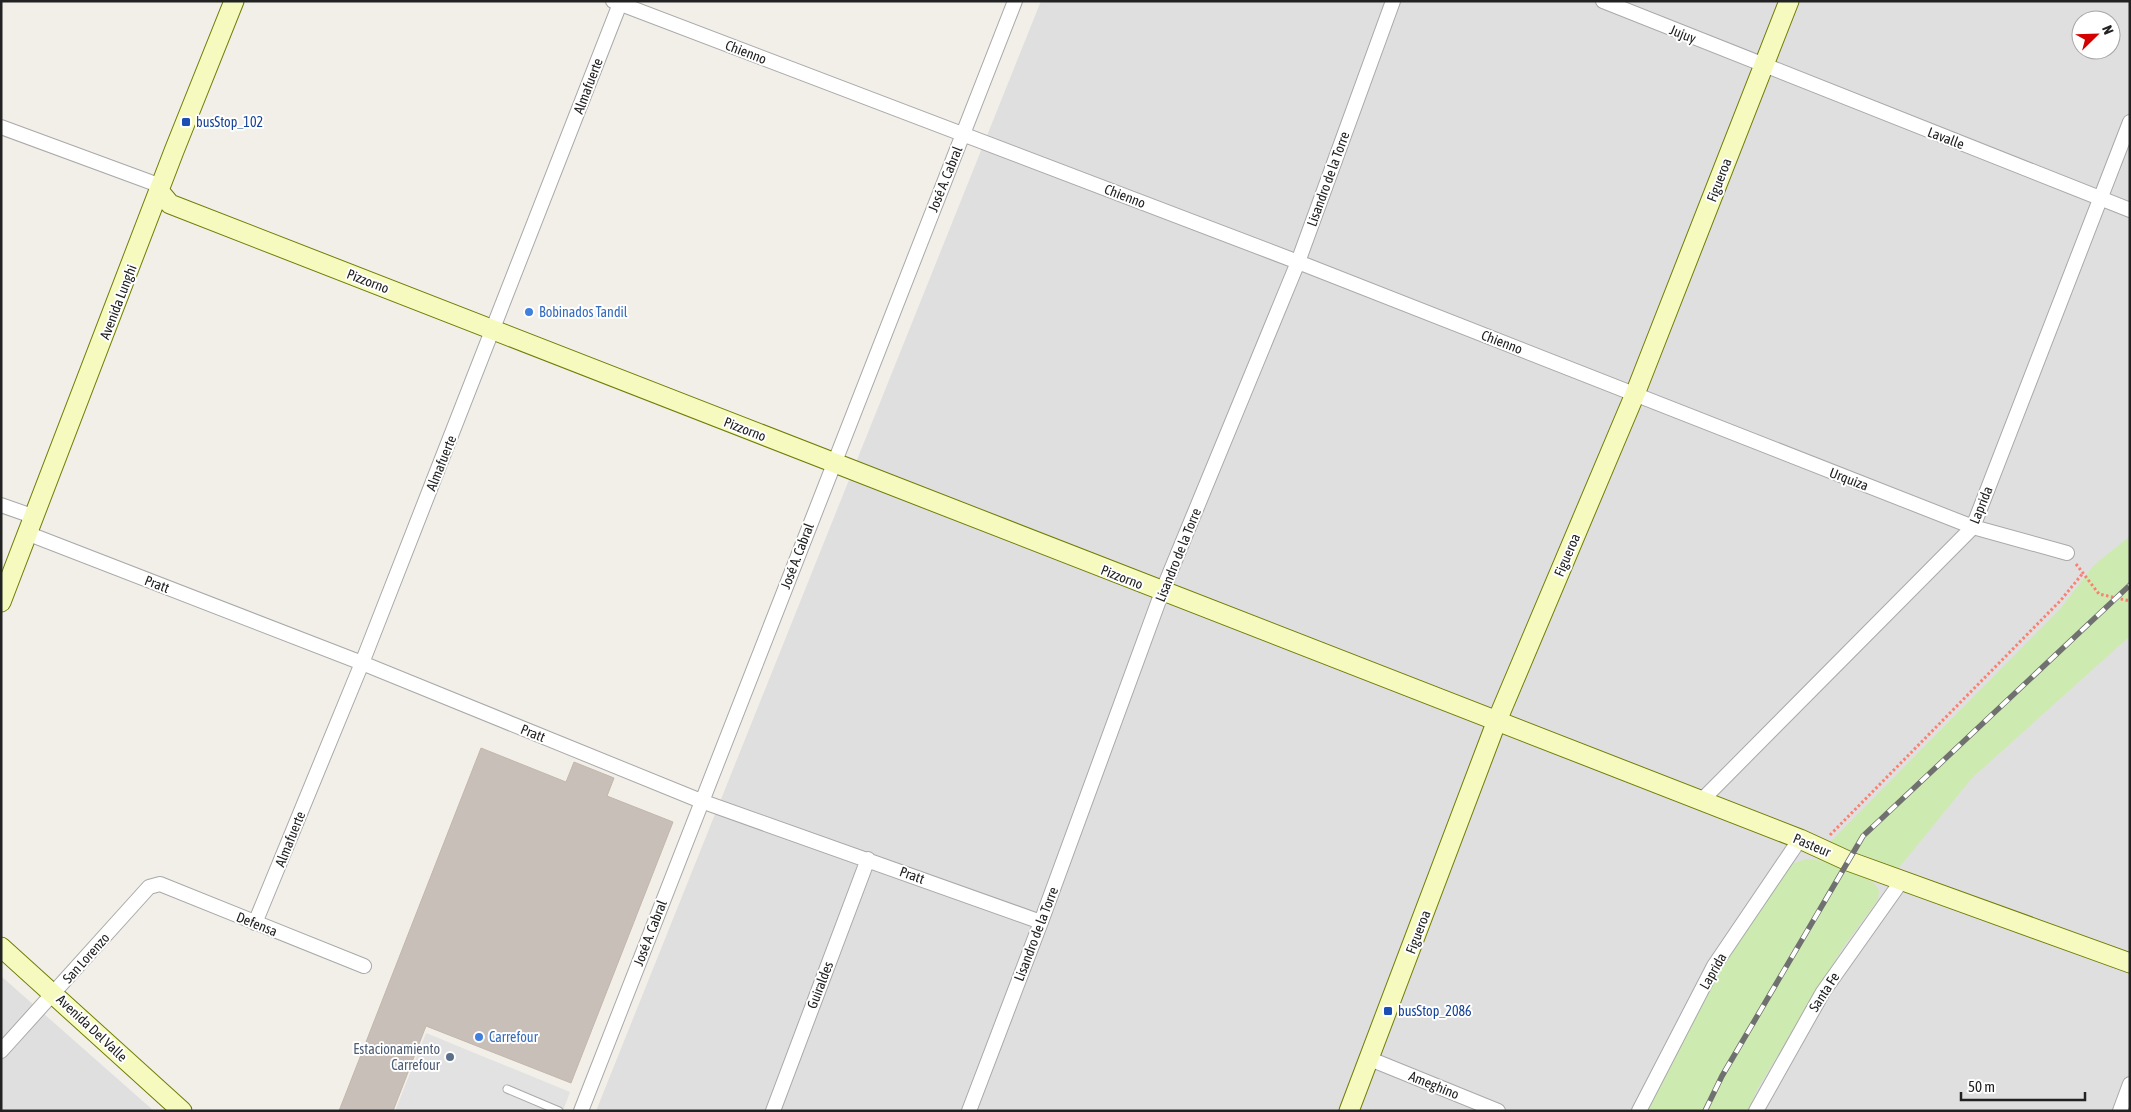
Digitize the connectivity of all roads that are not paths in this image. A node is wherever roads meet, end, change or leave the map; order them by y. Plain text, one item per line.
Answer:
1 (234, 1) edge
2 (1015, 1) edge
3 (1393, 1) edge
4 (1602, 1) edge
5 (1789, 1) edge
6 (618, 2) edge
7 (1763, 66) junction
8 (2130, 122) edge
9 (1, 127) edge
10 (963, 135) junction
11 (160, 192) junction
12 (2100, 199) junction
13 (2130, 210) edge
14 (1298, 262) junction
15 (493, 330) junction
16 (1635, 394) junction
17 (833, 463) junction
18 (1, 505) edge
19 (32, 526) junction
20 (1973, 527) junction
21 (2067, 553) road end
22 (1162, 592) junction
23 (1, 602) edge
24 (362, 663) junction
25 (1496, 723) junction
26 (701, 801) junction
27 (1700, 802) junction
28 (1800, 839) junction
29 (868, 859) junction
30 (1903, 879) junction
31 (149, 887) joint
32 (1041, 922) junction
33 (255, 923) junction
34 (1, 947) edge
35 (2130, 963) edge
36 (364, 966) dead end
37 (54, 993) junction
38 (1, 1051) edge
39 (1370, 1059) junction
40 (2130, 1084) edge
41 (507, 1089) dead end
42 (182, 1111) edge
43 (559, 1111) edge
44 (581, 1111) edge
45 (773, 1111) edge
46 (968, 1111) edge
47 (1350, 1111) edge
48 (1498, 1111) edge
49 (1639, 1111) edge
50 (1756, 1111) edge
51 (2120, 1111) edge

1 - 11 street, Avenida Lunghi
2 - 10 street, José A. Cabral
3 - 14 street, Lisandro de la Torre
4 - 7 street, Jujuy
5 - 7 street, Figueroa
6 - 10 street, Chienno
6 - 15 street, Almafuerte
7 - 12 street, Lavalle
7 - 16 street, Figueroa
8 - 12 street, Laprida
9 - 11 street, Pizzorno
10 - 14 street, Chienno
10 - 17 street, José A. Cabral
11 - 15 street, Pizzorno
11 - 19 street, Avenida Lunghi
12 - 13 street, Lavalle
12 - 20 street, Laprida
14 - 16 street, Chienno
14 - 22 street, Lisandro de la Torre
15 - 17 street, Pizzorno
15 - 24 street, Almafuerte
16 - 20 street, Urquiza
16 - 25 street, Figueroa
17 - 22 street, Pizzorno
17 - 26 street, José A. Cabral
18 - 19 street, Pratt
19 - 23 street, Avenida Lunghi
19 - 24 street, Pratt
20 - 21 street, Urquiza
20 - 27 street, Laprida
22 - 25 street, Pizzorno
22 - 32 street, Lisandro de la Torre
24 - 26 street, Pratt
24 - 33 street, Almafuerte
25 - 27 street, Pasteur
25 - 39 street, Figueroa
26 - 29 street, Pratt
26 - 44 street, José A. Cabral
27 - 28 street, Pasteur
28 - 30 street, Pasteur
28 - 49 street, Laprida
29 - 32 street, Pratt
29 - 45 street, Guiraldes
30 - 35 street, Pasteur
30 - 50 street, Santa Fe
31 - 33 street, Defensa
31 - 37 street, San Lorenzo
32 - 46 street, Lisandro de la Torre
33 - 36 street, Defensa
34 - 37 street, Avenida Del Valle
37 - 38 street, San Lorenzo
37 - 42 street, Avenida Del Valle
39 - 47 street, Figueroa
39 - 48 street, Ameghino
40 - 51 street
41 - 43 lane

